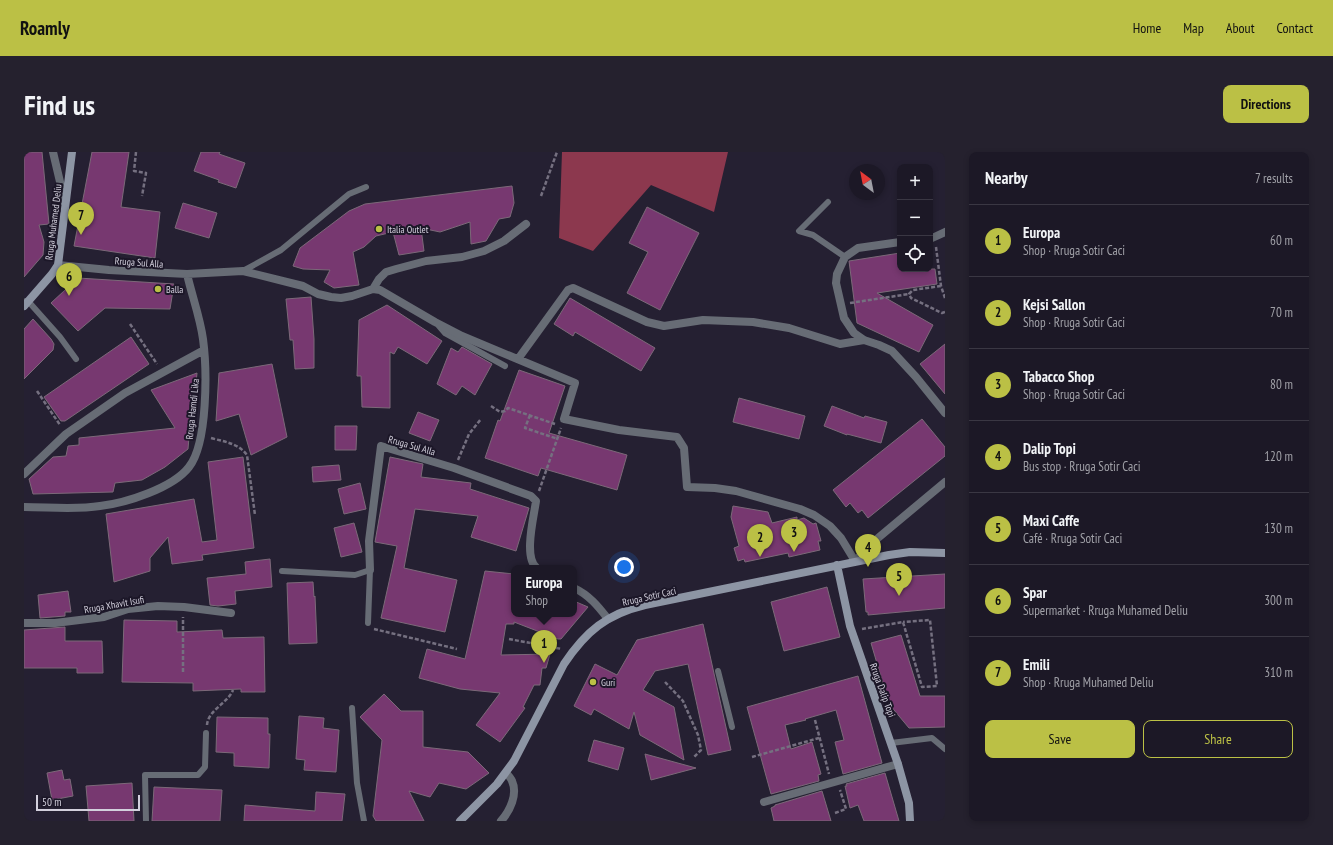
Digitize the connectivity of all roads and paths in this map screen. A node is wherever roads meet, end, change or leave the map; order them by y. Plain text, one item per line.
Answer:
1 (53, 152) edge
2 (72, 152) edge
3 (136, 152) edge
4 (557, 152) edge
5 (366, 187) dead end
6 (142, 196) dead end
7 (541, 196) dead end
8 (828, 202) dead end
9 (65, 206) junction
10 (526, 224) dead end
11 (945, 232) edge
12 (933, 237) edge
13 (897, 242) edge
14 (941, 243) dead end
15 (845, 257) junction
16 (58, 265) junction
17 (243, 271) junction
18 (187, 274) junction
19 (941, 286) junction
20 (373, 289) junction
21 (909, 294) junction
22 (945, 298) edge
23 (25, 302) edge
24 (852, 302) dead end
25 (945, 312) edge
26 (435, 322) junction
27 (130, 324) dead end
28 (864, 340) junction
29 (204, 350) junction
30 (76, 359) dead end
31 (518, 359) junction
32 (505, 366) dead end
33 (162, 372) junction
34 (36, 391) dead end
35 (491, 406) dead end
36 (945, 413) edge
37 (530, 415) junction
38 (481, 419) dead end
39 (564, 419) junction
40 (66, 434) junction
41 (560, 434) dead end
42 (201, 435) junction
43 (558, 439) junction
44 (454, 468) junction
45 (24, 474) edge
46 (945, 482) edge
47 (542, 483) dead end
48 (24, 507) edge
49 (255, 515) dead end
50 (945, 553) edge
51 (855, 561) junction
52 (533, 565) edge
53 (837, 565) junction
54 (370, 570) junction
55 (282, 571) dead end
56 (577, 590) edge
57 (184, 607) junction
58 (231, 613) dead end
59 (608, 619) junction
60 (903, 622) junction
61 (24, 623) edge
62 (368, 623) joint
63 (852, 631) junction
64 (509, 639) dead end
65 (555, 647) dead end
66 (457, 649) dead end
67 (718, 671) dead end
68 (183, 672) dead end
69 (665, 682) dead end
70 (233, 690) dead end
71 (352, 708) dead end
72 (815, 720) dead end
73 (207, 721) dead end
74 (732, 727) dead end
75 (206, 733) dead end
76 (819, 738) junction
77 (891, 744) junction
78 (945, 749) edge
79 (694, 757) dead end
80 (752, 757) dead end
81 (898, 764) junction
82 (506, 772) junction
83 (828, 772) dead end
84 (838, 781) junction
85 (764, 802) dead end
86 (836, 813) dead end
87 (146, 821) edge
88 (364, 821) edge
89 (460, 821) edge
90 (501, 821) edge
91 (910, 821) edge

1 - 9 street
2 - 9 main road, Rruga Muhamed Deliu
3 - 6 path
4 - 7 path
5 - 17 lane, Rruga Sul Alla
8 - 15 lane
9 - 16 main road, Rruga Muhamed Deliu
10 - 20 street
11 - 12 street
13 - 15 street
14 - 19 path
15 - 28 street
16 - 18 street, Rruga Sul Alla
16 - 23 main road, Rruga Muhamed Deliu
17 - 18 street, Rruga Sul Alla
17 - 20 street, Rruga Sul Alla
18 - 29 street, Rruga Hamdi Lika
19 - 21 path
19 - 22 path
20 - 26 street
21 - 24 path
21 - 25 path
23 - 30 lane
26 - 31 street
26 - 32 lane
27 - 33 path
28 - 31 street
28 - 36 street
29 - 33 street
29 - 42 street, Rruga Hamdi Lika
31 - 39 street
33 - 40 street
34 - 40 path
35 - 37 path
37 - 39 path
37 - 43 path
38 - 44 path
39 - 51 street
40 - 45 street
41 - 43 path
42 - 48 street, Rruga Hamdi Lika
42 - 49 path
43 - 47 path
44 - 52 street, Rruga Sul Alla
44 - 54 street, Rruga Sul Alla
46 - 51 street
50 - 51 main road, Rruga Sotir Caci
51 - 53 main road, Rruga Sotir Caci
53 - 59 main road, Rruga Sotir Caci
53 - 63 main road, Rruga Dalip Topi
54 - 55 lane
54 - 62 lane, Rruga Sul Alla
56 - 59 street
57 - 58 street, Rruga Xhavit Isufi
57 - 61 street, Rruga Xhavit Isufi
57 - 68 path
59 - 82 main road, Rruga Sotir Caci
60 - 60 path
60 - 63 path
62 - 66 path
63 - 77 main road, Rruga Dalip Topi
64 - 65 path
67 - 74 lane
69 - 79 path
70 - 73 path
71 - 88 lane
72 - 76 path
75 - 87 lane
76 - 80 path
76 - 83 path
77 - 78 lane
77 - 81 main road, Rruga Dalip Topi
81 - 84 street
81 - 91 main road, Rruga Dalip Topi
82 - 89 main road, Rruga Sotir Caci
82 - 90 street
84 - 85 street
84 - 86 path

